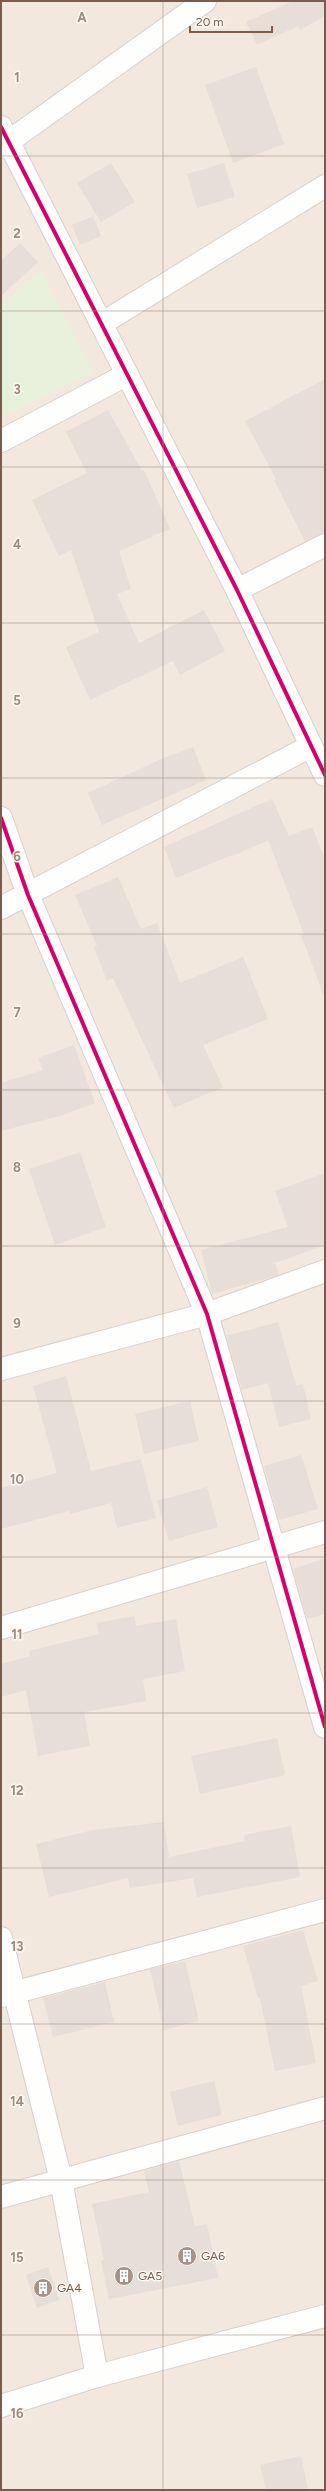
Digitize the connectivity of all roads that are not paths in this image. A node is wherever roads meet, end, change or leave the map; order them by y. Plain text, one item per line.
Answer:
1 (205, 1) edge
2 (3, 138) edge
3 (325, 186) edge
4 (101, 324) junction
5 (126, 375) junction
6 (1, 441) edge
7 (325, 545) edge
8 (237, 590) junction
9 (311, 746) junction
10 (325, 775) edge
11 (1, 818) edge
12 (28, 895) junction
13 (1, 908) edge
14 (325, 1271) edge
15 (207, 1314) junction
16 (1, 1369) edge
17 (325, 1532) edge
18 (272, 1548) junction
19 (1, 1628) edge
20 (325, 1727) edge
21 (325, 1910) edge
22 (1, 1938) edge
23 (8, 1994) edge
24 (325, 2108) edge
25 (61, 2180) junction
26 (1, 2197) edge
27 (325, 2316) edge
28 (97, 2376) junction
29 (1, 2406) edge

1 - 2 street
2 - 4 street
3 - 4 street
4 - 5 street
5 - 6 street
5 - 8 street
7 - 8 street
8 - 9 street
9 - 10 street
9 - 12 street
11 - 12 street
12 - 13 street
12 - 15 street
14 - 15 street
15 - 16 street
15 - 18 street
17 - 18 street
18 - 19 street
18 - 20 street
21 - 23 street
22 - 23 street
23 - 25 street
24 - 25 street
25 - 26 street
25 - 28 street
27 - 28 street
28 - 29 street

